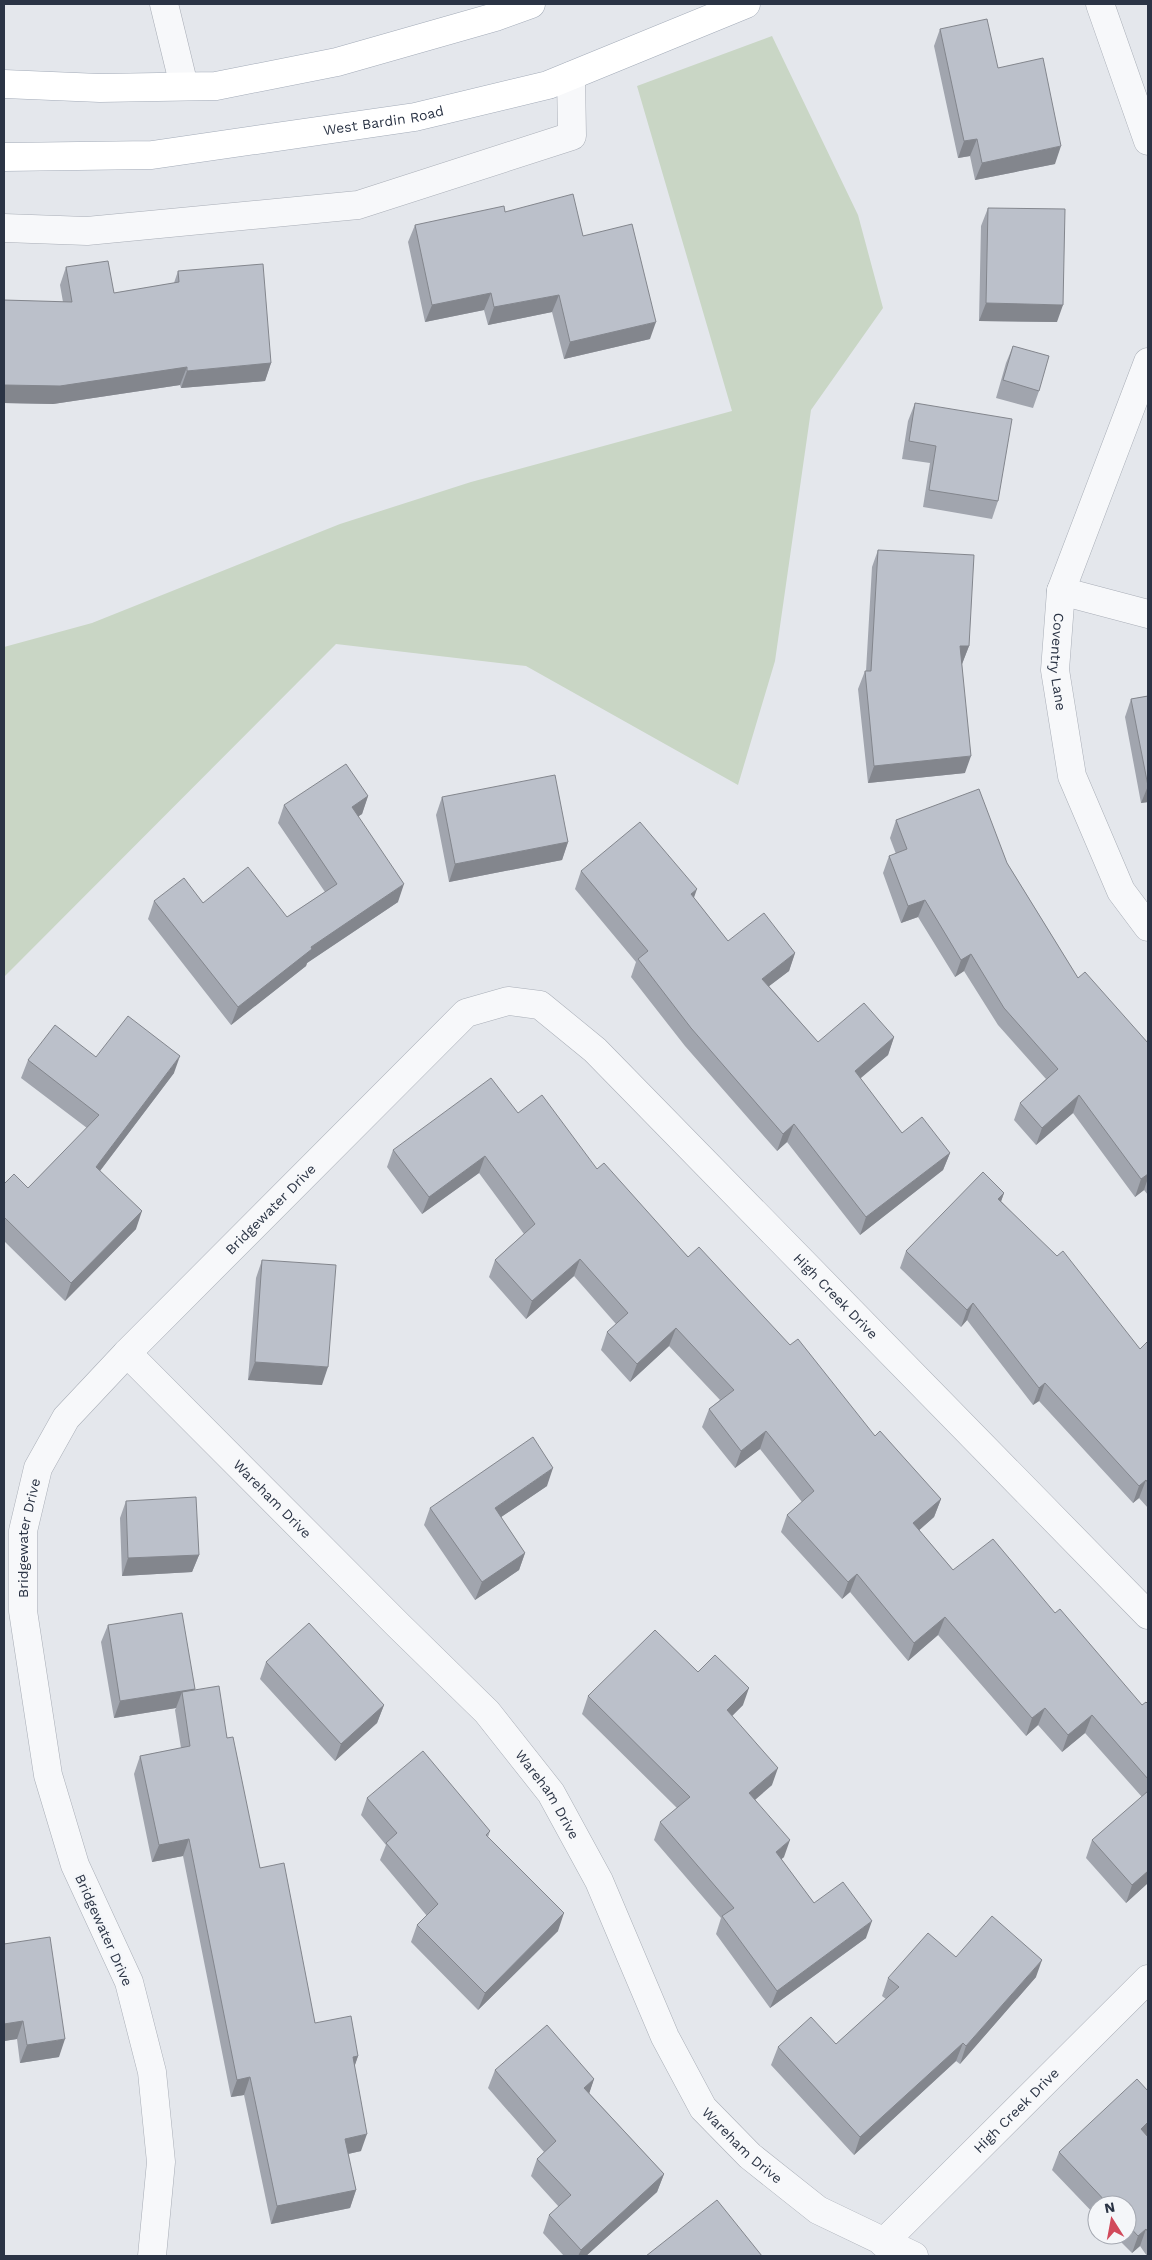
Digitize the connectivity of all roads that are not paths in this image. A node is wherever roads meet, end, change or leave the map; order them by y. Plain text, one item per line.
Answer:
1 (164, 4) edge
2 (531, 4) edge
3 (746, 4) edge
4 (1100, 4) edge
5 (571, 76) junction
6 (4, 84) edge
7 (184, 86) junction
8 (1148, 141) edge
9 (4, 157) edge
10 (4, 228) edge
11 (1148, 362) edge
12 (1061, 592) junction
13 (1148, 614) edge
14 (1148, 927) edge
15 (508, 1001) joint
16 (127, 1353) junction
17 (1148, 1615) edge
18 (1148, 1979) edge
19 (883, 2243) junction
20 (152, 2256) edge
21 (914, 2256) edge

1 - 7 street
2 - 7 main road
3 - 5 main road, West Bardin Road
4 - 8 street
5 - 9 main road, West Bardin Road
5 - 10 street
6 - 7 main road
11 - 12 street, Coventry Lane
12 - 13 street
12 - 14 street, Coventry Lane
15 - 16 street, Bridgewater Drive
15 - 17 street, High Creek Drive
16 - 19 street, Wareham Drive
16 - 20 street, Bridgewater Drive
18 - 19 street, High Creek Drive
19 - 21 street, Wareham Drive

